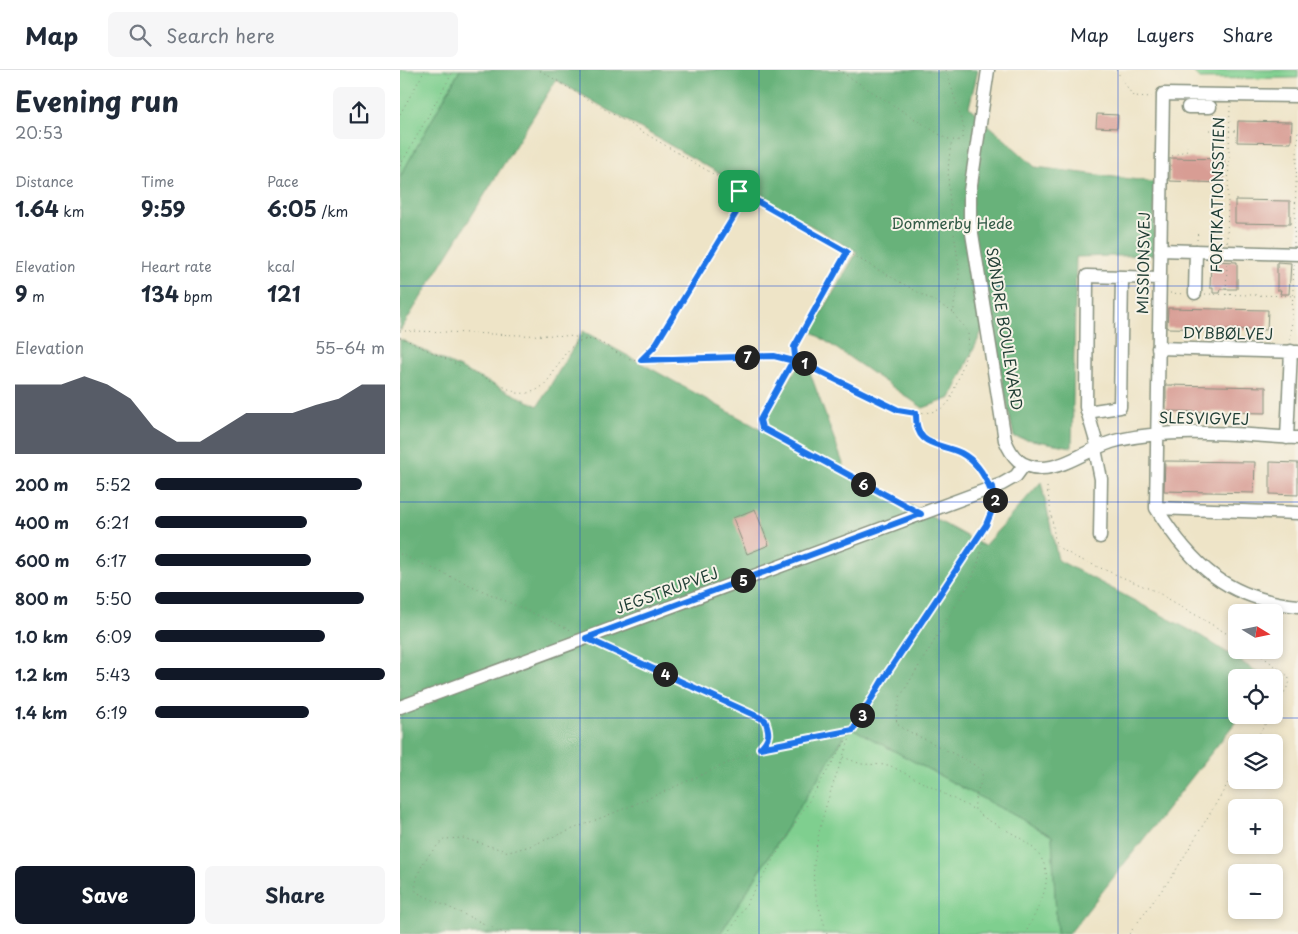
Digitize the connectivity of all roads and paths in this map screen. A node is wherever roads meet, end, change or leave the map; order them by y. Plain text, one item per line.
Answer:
1 (425, 70) edge
2 (454, 70) edge
3 (538, 70) edge
4 (838, 70) edge
5 (946, 70) edge
6 (988, 70) edge
7 (1116, 70) edge
8 (1230, 95) junction
9 (1163, 96) junction
10 (1298, 96) edge
11 (400, 114) edge
12 (1298, 128) edge
13 (1209, 130) dead end
14 (1229, 131) junction
15 (1237, 131) dead end
16 (1298, 132) edge
17 (952, 141) junction
18 (1187, 146) dead end
19 (1162, 158) junction
20 (400, 166) edge
21 (739, 191) junction
22 (1297, 211) edge
23 (1160, 250) junction
24 (1196, 251) junction
25 (847, 252) junction
26 (1227, 252) junction
27 (1296, 254) edge
28 (1122, 277) junction
29 (1160, 278) junction
30 (1160, 293) junction
31 (1195, 294) junction
32 (1226, 295) junction
33 (1293, 296) junction
34 (1298, 296) edge
35 (954, 312) junction
36 (400, 331) edge
37 (400, 337) edge
38 (591, 341) junction
39 (1158, 348) junction
40 (1294, 351) edge
41 (641, 360) junction
42 (802, 363) junction
43 (1087, 412) junction
44 (916, 413) junction
45 (1156, 433) junction
46 (1293, 438) edge
47 (1092, 450) junction
48 (1024, 465) junction
49 (1047, 487) dead end
50 (992, 488) junction
51 (1156, 508) junction
52 (1298, 513) edge
53 (921, 514) junction
54 (986, 525) junction
55 (1100, 537) dead end
56 (400, 554) edge
57 (1298, 606) edge
58 (1228, 635) edge
59 (586, 638) junction
60 (1266, 659) edge
61 (1279, 669) edge
62 (1283, 672) edge
63 (1283, 695) edge
64 (400, 707) edge
65 (853, 730) junction
66 (760, 748) junction
67 (843, 756) junction
68 (1228, 783) edge
69 (975, 810) junction
70 (506, 934) edge
71 (728, 934) edge
72 (826, 934) edge
73 (1025, 934) edge
74 (1129, 934) edge

1 - 11 path
2 - 20 path
3 - 21 path
4 - 17 path
5 - 17 path
6 - 48 lane, SØNDRE BOULEVARD
7 - 9 path
8 - 9 lane
8 - 10 lane
8 - 14 path, FORTIKATIONSSTIEN
9 - 19 lane, MISSIONSVEJ
12 - 16 path
13 - 14 path
14 - 15 path
14 - 26 path, FORTIKATIONSSTIEN
16 - 22 path
17 - 35 path
18 - 19 path
19 - 23 lane, MISSIONSVEJ
21 - 25 path
21 - 41 path
22 - 27 path
23 - 24 lane
23 - 29 lane, MISSIONSVEJ
24 - 26 lane
24 - 31 lane
25 - 35 path
25 - 42 path
26 - 27 lane
26 - 32 path, FORTIKATIONSSTIEN
27 - 33 path
28 - 29 lane
28 - 43 lane
28 - 43 lane
29 - 30 lane, MISSIONSVEJ
30 - 31 path
30 - 39 lane, MISSIONSVEJ
31 - 32 path
32 - 33 path
33 - 34 path
33 - 40 path
35 - 44 path
36 - 38 path
37 - 38 path
38 - 41 path
39 - 40 lane, DYBBØLVEJ
39 - 45 lane, MISSIONSVEJ
40 - 46 lane
41 - 42 path
42 - 44 path
42 - 53 path
43 - 47 lane
44 - 50 path
45 - 46 lane, SLESVIGVEJ
45 - 47 lane, SLESVIGVEJ
45 - 51 lane, MISSIONSVEJ
47 - 48 lane
47 - 55 lane
48 - 50 lane, JEGSTRUPVEJ
49 - 58 path
50 - 53 lane, JEGSTRUPVEJ
50 - 54 path
51 - 52 lane
51 - 57 lane
53 - 59 lane, JEGSTRUPVEJ
54 - 65 path
54 - 69 path
56 - 59 path
59 - 64 lane, JEGSTRUPVEJ
59 - 66 path
60 - 61 path
62 - 63 path
65 - 66 path
65 - 67 path
65 - 71 path
66 - 70 path
67 - 69 path
67 - 72 path
68 - 74 path
69 - 73 path

